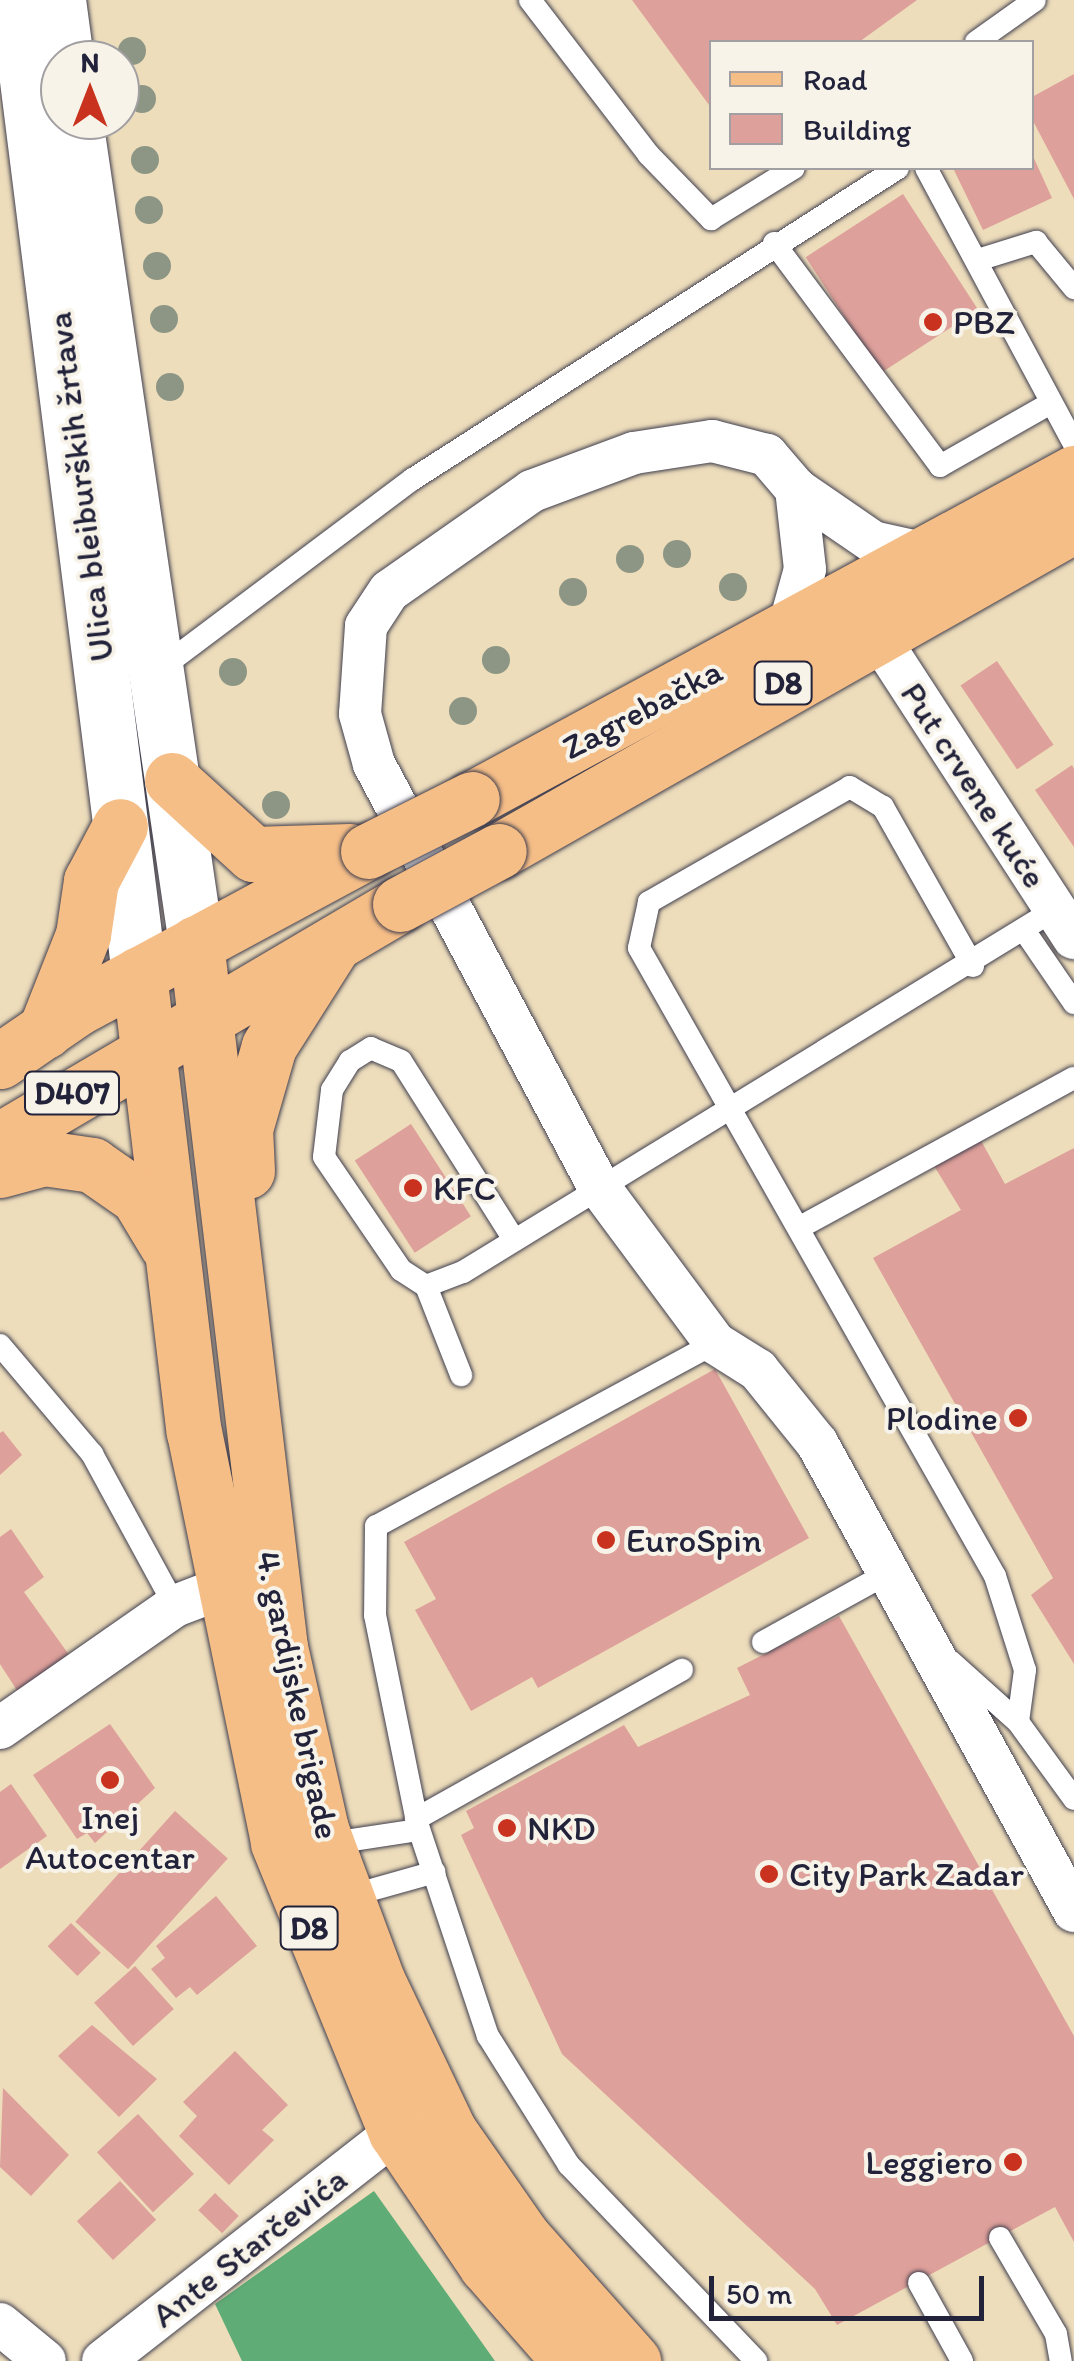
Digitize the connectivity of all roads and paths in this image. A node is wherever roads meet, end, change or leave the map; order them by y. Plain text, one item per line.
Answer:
1 (17, 0) edge
2 (58, 0) edge
3 (530, 0) edge
4 (1035, 0) edge
5 (63, 40) edge
6 (979, 40) edge
7 (78, 140) edge
8 (791, 170) edge
9 (895, 170) edge
10 (927, 170) edge
11 (774, 243) junction
12 (981, 259) junction
13 (1074, 288) edge
14 (1051, 403) junction
15 (1074, 444) edge
16 (1074, 473) edge
17 (796, 489) junction
18 (1074, 525) edge
19 (931, 555) junction
20 (874, 632) junction
21 (787, 634) junction
22 (156, 672) junction
23 (172, 780) junction
24 (120, 826) junction
25 (368, 851) junction
26 (1051, 927) edge
27 (336, 940) junction
28 (196, 943) junction
29 (973, 966) junction
30 (139, 974) junction
31 (1074, 1003) edge
32 (204, 1015) junction
33 (45, 1031) junction
34 (146, 1049) junction
35 (0, 1061) edge
36 (1074, 1078) edge
37 (731, 1102) junction
38 (0, 1140) edge
39 (0, 1170) edge
40 (597, 1184) junction
41 (804, 1225) junction
42 (513, 1238) junction
43 (169, 1247) junction
44 (234, 1267) junction
45 (426, 1286) junction
46 (716, 1342) junction
47 (0, 1345) edge
48 (461, 1376) dead end
49 (886, 1574) junction
50 (199, 1597) junction
51 (918, 1632) junction
52 (763, 1642) dead end
53 (682, 1670) dead end
54 (1018, 1722) junction
55 (0, 1728) edge
56 (1074, 1799) edge
57 (418, 1824) junction
58 (326, 1844) junction
59 (435, 1872) junction
60 (346, 1897) junction
61 (1074, 1911) edge
62 (396, 2132) junction
63 (1000, 2238) dead end
64 (918, 2283) dead end
65 (0, 2324) edge
66 (45, 2361) edge
67 (102, 2361) edge
68 (570, 2361) edge
69 (632, 2361) edge
70 (756, 2361) edge
71 (962, 2361) edge
72 (1061, 2361) edge

1 - 24 street, Ulica bleiburških žrtava
2 - 5 street
3 - 8 lane
4 - 6 lane
7 - 22 street, Ulica bleiburških žrtava
9 - 11 lane
10 - 12 lane
11 - 14 lane
11 - 22 lane
12 - 13 lane
12 - 14 lane
14 - 15 lane
16 - 19 main road, Zagrebačka / D8
17 - 19 street
17 - 21 street
17 - 40 street
18 - 20 main road, Zagrebačka / D8
19 - 21 main road, Zagrebačka / D8
20 - 26 street, Put crvene kuće
20 - 27 main road, Zagrebačka / D8, bridge
21 - 25 main road, Zagrebačka / D8, bridge
22 - 23 street, Ulica bleiburških žrtava
23 - 25 main road
23 - 28 street, Ulica bleiburških žrtava
24 - 30 street, Ulica bleiburških žrtava
24 - 33 main road
25 - 28 main road, D8
26 - 29 lane
26 - 31 lane
27 - 32 main road, D8
27 - 44 main road, D8
28 - 30 main road, D8
28 - 32 main road, 4. gardijske brigade / D8
29 - 37 lane
29 - 37 lane
30 - 33 main road, D407
30 - 34 main road, 4. gardijske brigade / D8
32 - 34 main road, D407
32 - 44 main road, 4. gardijske brigade / D8
33 - 35 main road, D407
34 - 38 main road, D407
34 - 43 main road, 4. gardijske brigade / D8
36 - 41 lane
37 - 40 lane
37 - 41 lane
39 - 43 main road
40 - 42 lane
40 - 46 street
41 - 54 lane
42 - 45 lane
42 - 45 lane
43 - 50 main road, 4. gardijske brigade / D8
44 - 58 main road, 4. gardijske brigade / D8
45 - 48 lane
46 - 49 street
46 - 57 lane
47 - 50 lane
49 - 51 street
49 - 52 lane
50 - 55 street
50 - 62 main road, 4. gardijske brigade / D8
51 - 54 lane
51 - 61 street
53 - 57 lane
54 - 56 lane
57 - 58 lane
57 - 59 lane
58 - 60 main road, 4. gardijske brigade / D8
59 - 60 lane
59 - 70 lane
60 - 69 main road, 4. gardijske brigade / D8
62 - 67 street, Ante Starčevića
62 - 68 main road, 4. gardijske brigade / D8
63 - 72 lane
64 - 71 lane
65 - 66 street

